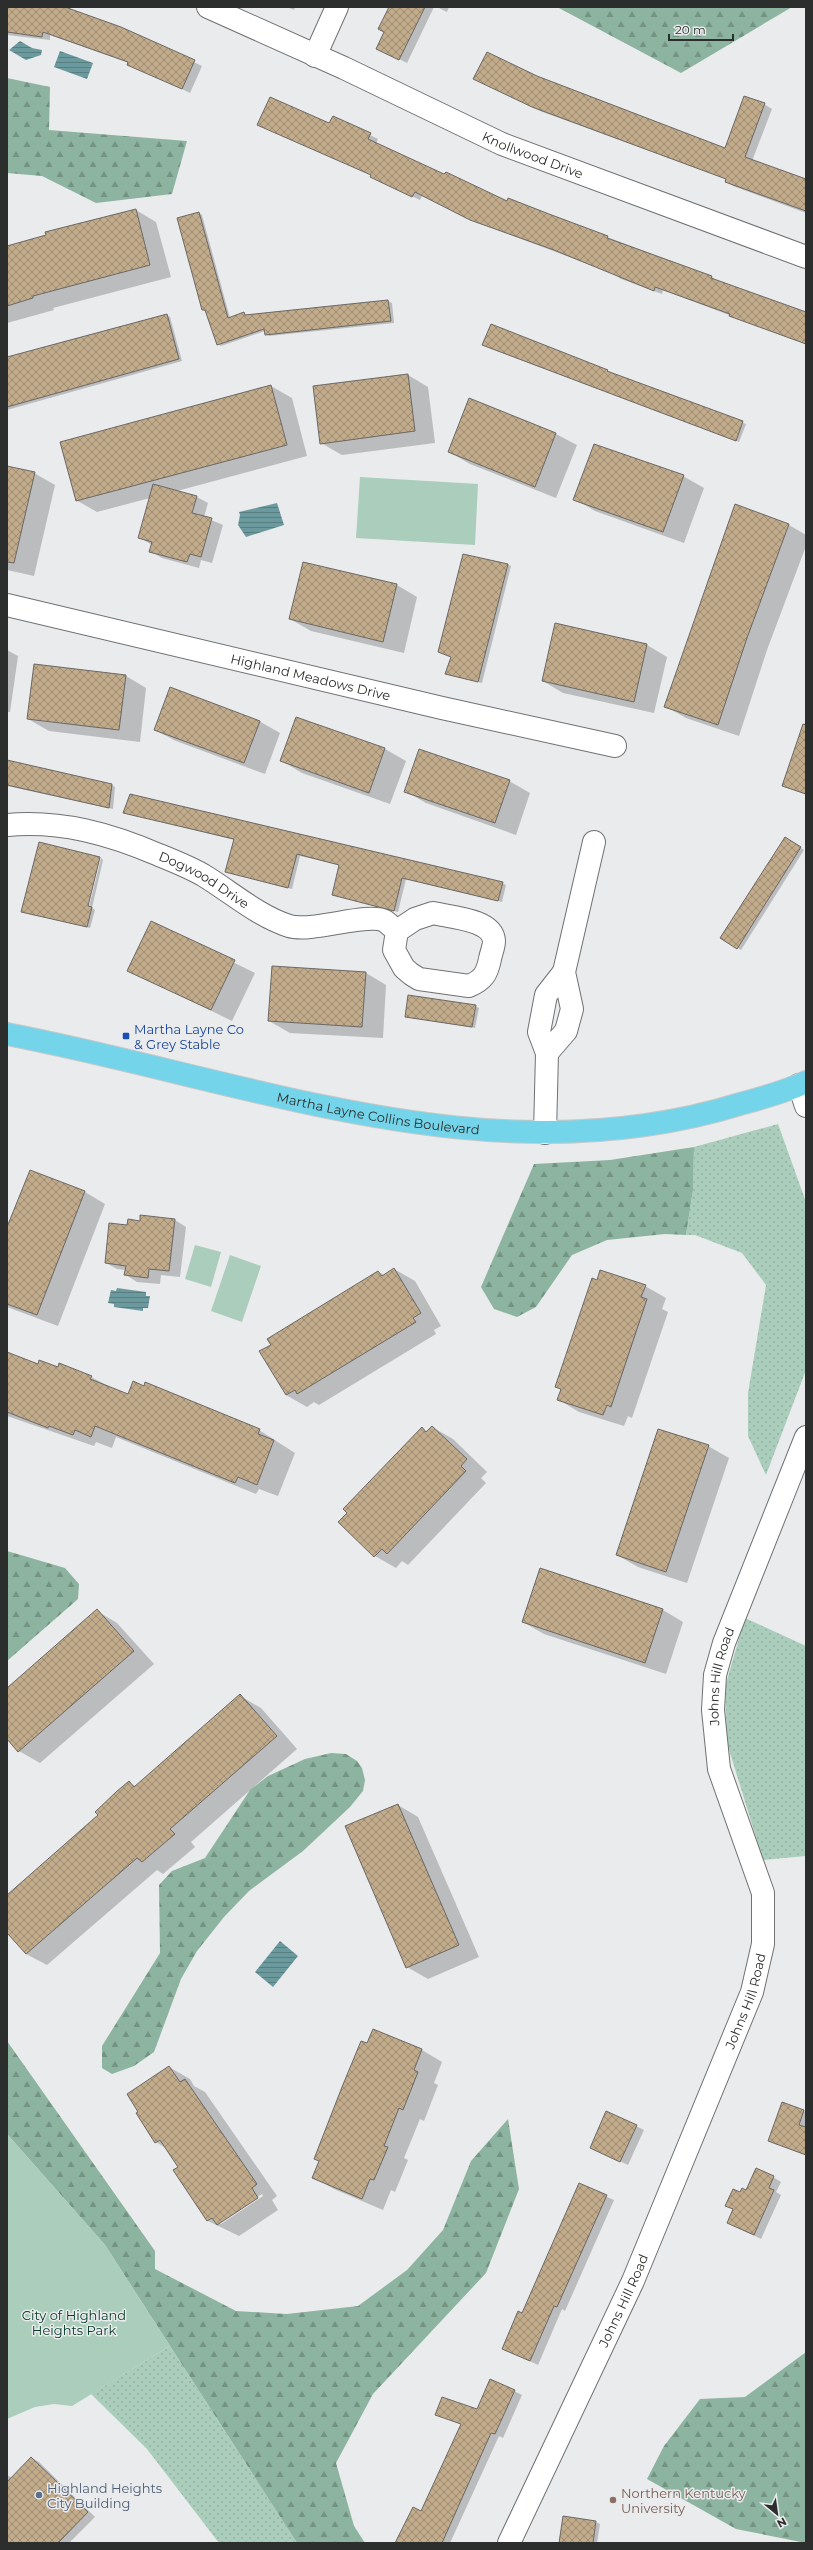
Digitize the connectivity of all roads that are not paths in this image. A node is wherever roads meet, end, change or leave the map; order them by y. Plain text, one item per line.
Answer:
1 (208, 7) edge
2 (337, 7) edge
3 (315, 56) junction
4 (806, 257) edge
5 (7, 605) edge
6 (615, 746) dead end
7 (7, 826) edge
8 (594, 842) dead end
9 (397, 931) junction
10 (7, 1034) edge
11 (802, 1084) edge
12 (806, 1106) edge
13 (545, 1133) junction
14 (806, 1437) edge
15 (509, 2543) edge

1 - 3 street, Knollwood Drive
2 - 3 street
3 - 4 street, Knollwood Drive
5 - 6 street, Highland Meadows Drive
7 - 9 street, Dogwood Drive
8 - 13 street
9 - 9 street
10 - 13 main road, Martha Layne Collins Boulevard
11 - 12 street
11 - 13 main road, Martha Layne Collins Boulevard
14 - 15 street, Johns Hill Road

